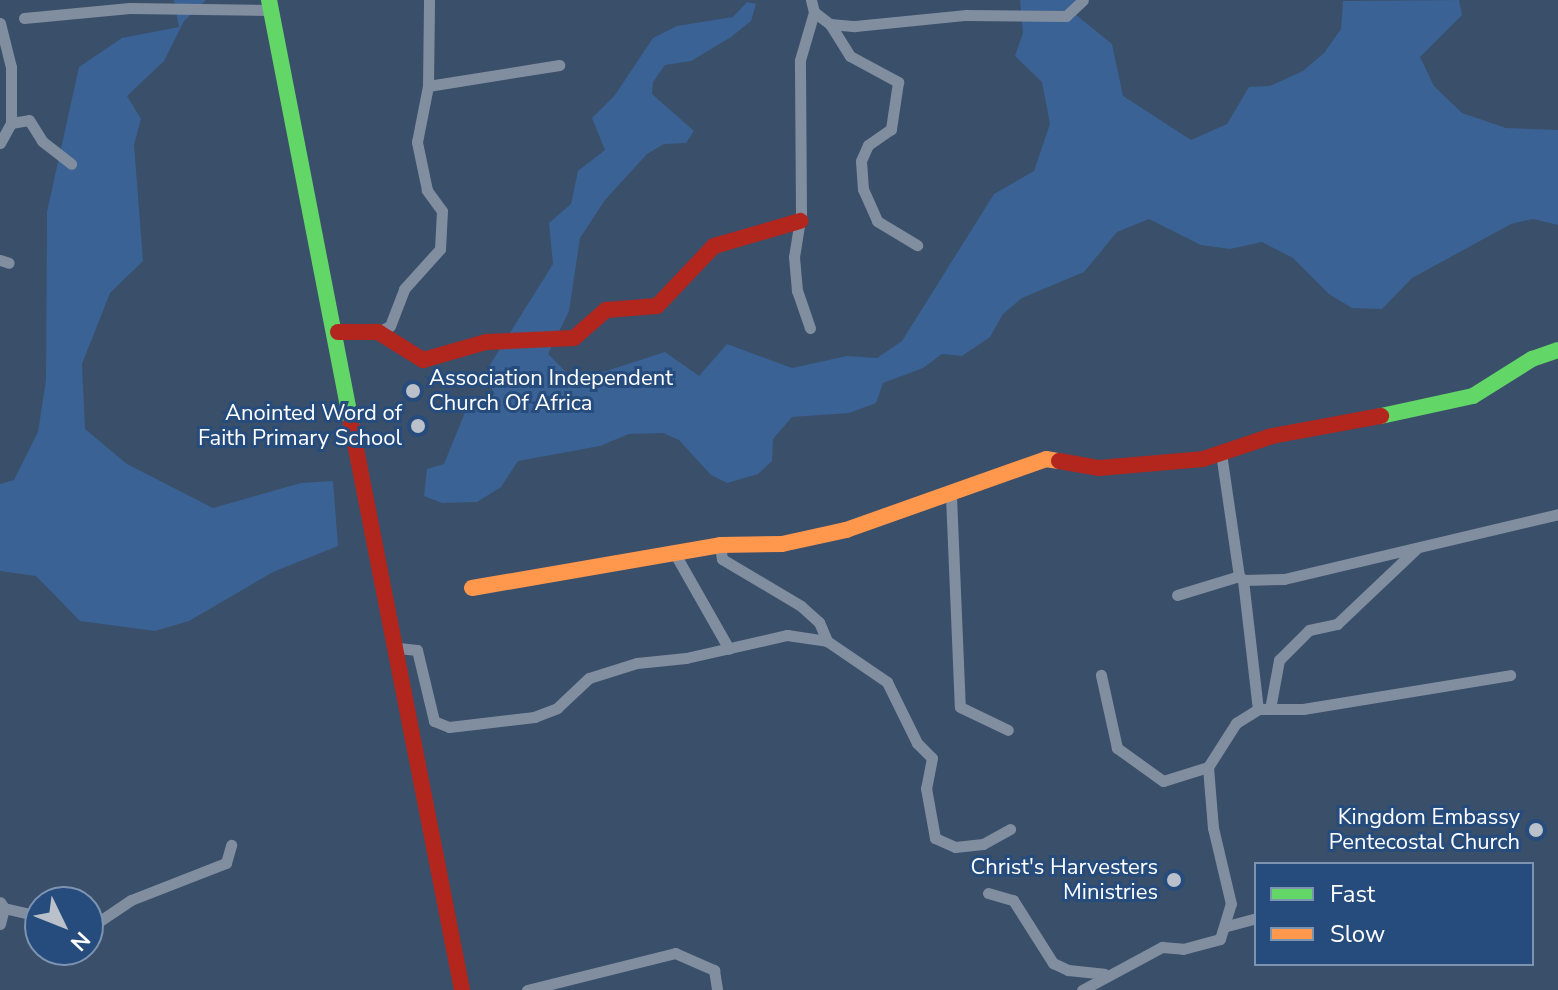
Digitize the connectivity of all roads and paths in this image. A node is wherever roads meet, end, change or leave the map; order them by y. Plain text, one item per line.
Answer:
1 (80, 0) edge
2 (429, 0) edge
3 (1083, 0) edge
4 (269, 5) edge
5 (812, 6) edge
6 (66, 14) junction
7 (24, 18) dead end
8 (0, 23) edge
9 (830, 24) junction
10 (559, 65) dead end
11 (428, 86) junction
12 (11, 123) junction
13 (0, 143) edge
14 (71, 164) dead end
15 (800, 221) junction
16 (917, 245) dead end
17 (810, 328) dead end
18 (338, 332) junction
19 (378, 332) junction
20 (1558, 350) edge
21 (1221, 453) junction
22 (951, 496) junction
23 (1558, 514) edge
24 (720, 545) junction
25 (1416, 549) junction
26 (675, 554) junction
27 (1241, 578) junction
28 (472, 588) dead end
29 (1177, 595) dead end
30 (827, 641) junction
31 (398, 648) junction
32 (729, 649) junction
33 (1101, 675) dead end
34 (1510, 675) dead end
35 (1264, 709) junction
36 (1008, 730) dead end
37 (1208, 767) junction
38 (1010, 829) dead end
39 (231, 845) dead end
40 (988, 893) dead end
41 (2, 905) edge
42 (24, 911) edge
43 (104, 918) edge
44 (1254, 919) edge
45 (0, 924) edge
46 (1227, 926) junction
47 (1105, 974) junction
48 (462, 990) edge
49 (527, 990) edge
50 (717, 990) edge
51 (1082, 990) edge

1 - 6 street
2 - 11 street
3 - 9 street
4 - 6 street
4 - 18 street
5 - 9 street
5 - 15 street
6 - 7 street
8 - 12 street
9 - 16 street
10 - 11 street
11 - 19 street
12 - 13 street
12 - 14 street
15 - 17 street
15 - 19 street
18 - 19 street
18 - 31 street
20 - 21 street
21 - 22 street
21 - 27 street
22 - 24 street
22 - 36 street
23 - 25 street
24 - 26 street
24 - 30 street
25 - 27 street
25 - 35 street
26 - 28 street
26 - 32 street
27 - 29 street
27 - 35 street
30 - 32 street
30 - 38 street
31 - 32 street
31 - 48 street
33 - 37 street
34 - 35 street
35 - 37 street
37 - 46 street
39 - 43 street
40 - 47 street
41 - 42 street
41 - 45 street
44 - 46 street
46 - 47 street
47 - 51 street
49 - 50 street

